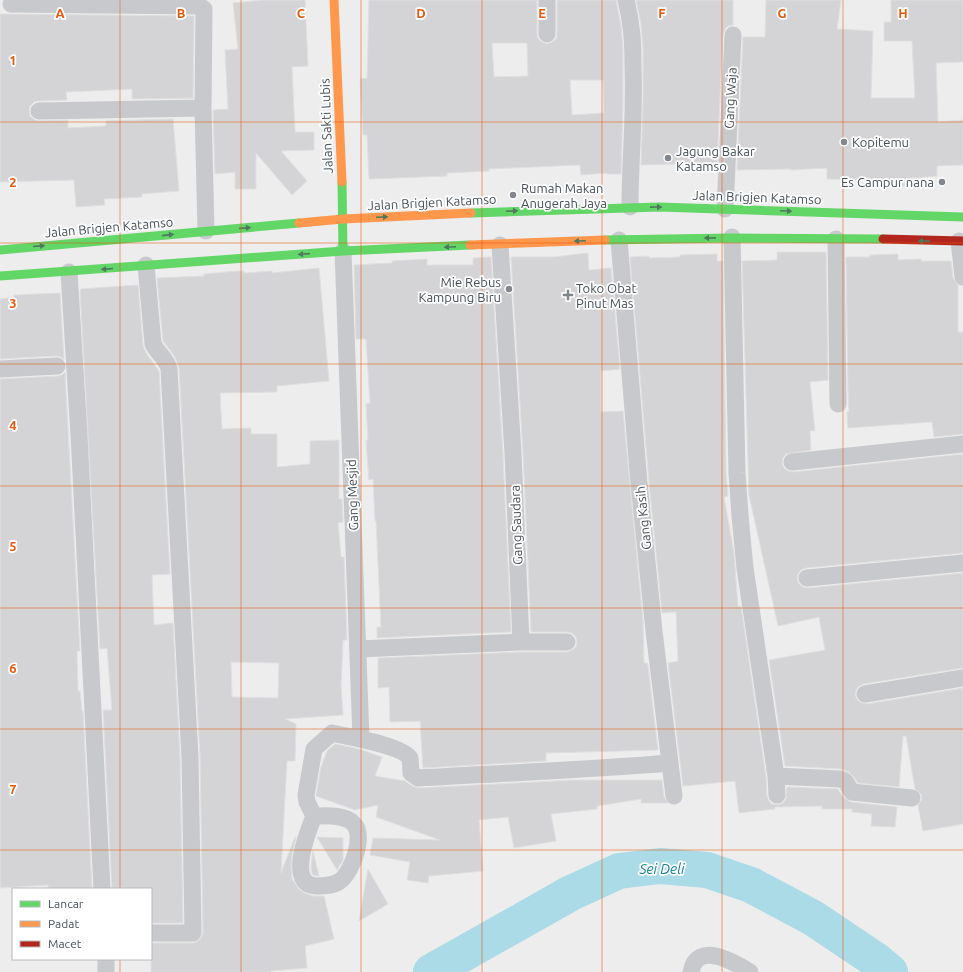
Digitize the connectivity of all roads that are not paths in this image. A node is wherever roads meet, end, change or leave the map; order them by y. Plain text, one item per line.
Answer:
1 (334, 0) edge
2 (547, 0) edge
3 (626, 0) edge
4 (11, 4) dead end
5 (547, 34) dead end
6 (733, 35) dead end
7 (203, 108) junction
8 (38, 111) dead end
9 (630, 207) junction
10 (725, 209) junction
11 (963, 217) edge
12 (343, 219) junction
13 (206, 231) junction
14 (732, 237) junction
15 (836, 239) junction
16 (619, 240) junction
17 (961, 241) edge
18 (500, 244) junction
19 (0, 250) edge
20 (343, 251) junction
21 (146, 265) junction
22 (69, 272) junction
23 (0, 276) edge
24 (963, 277) edge
25 (57, 366) dead end
26 (0, 369) edge
27 (838, 404) dead end
28 (963, 444) edge
29 (792, 462) dead end
30 (963, 563) edge
31 (807, 578) dead end
32 (521, 642) junction
33 (567, 642) dead end
34 (358, 649) junction
35 (963, 678) edge
36 (864, 694) dead end
37 (361, 738) junction
38 (670, 763) junction
39 (776, 776) junction
40 (777, 795) dead end
41 (674, 796) dead end
42 (912, 798) dead end
43 (314, 816) dead end
44 (102, 888) edge
45 (152, 933) edge
46 (106, 960) edge
47 (106, 972) edge
48 (692, 972) edge
49 (750, 972) edge

1 - 12 main road, Jalan Sakti Lubis
2 - 5 street
3 - 9 street
4 - 7 street
6 - 10 street, Gang Waja
7 - 8 street
7 - 13 street
9 -> 10 main road, Jalan Brigjen Katamso
12 -> 9 main road, Jalan Brigjen Katamso
10 -> 11 main road, Jalan Brigjen Katamso
13 -> 12 main road, Jalan Brigjen Katamso
12 - 20 main road, Jalan Sakti Lubis
19 -> 13 main road, Jalan Brigjen Katamso
14 - 15 main road
14 -> 16 main road
14 - 39 street
17 -> 15 main road
15 - 27 street
16 -> 18 main road
16 - 38 street, Gang Kasih
17 - 24 street
18 -> 20 main road
18 - 32 street, Gang Saudara
20 -> 21 main road
20 - 34 street, Gang Mesjid
21 -> 22 main road
21 - 45 street
22 - 23 main road
22 - 44 street
25 - 26 street
28 - 29 street
30 - 31 street
32 - 33 street
32 - 34 street
34 - 37 street, Gang Mesjid
35 - 36 street
37 - 38 street
37 - 43 street
38 - 41 street, Gang Kasih
39 - 40 street
39 - 42 street
46 - 47 street
48 - 49 street

